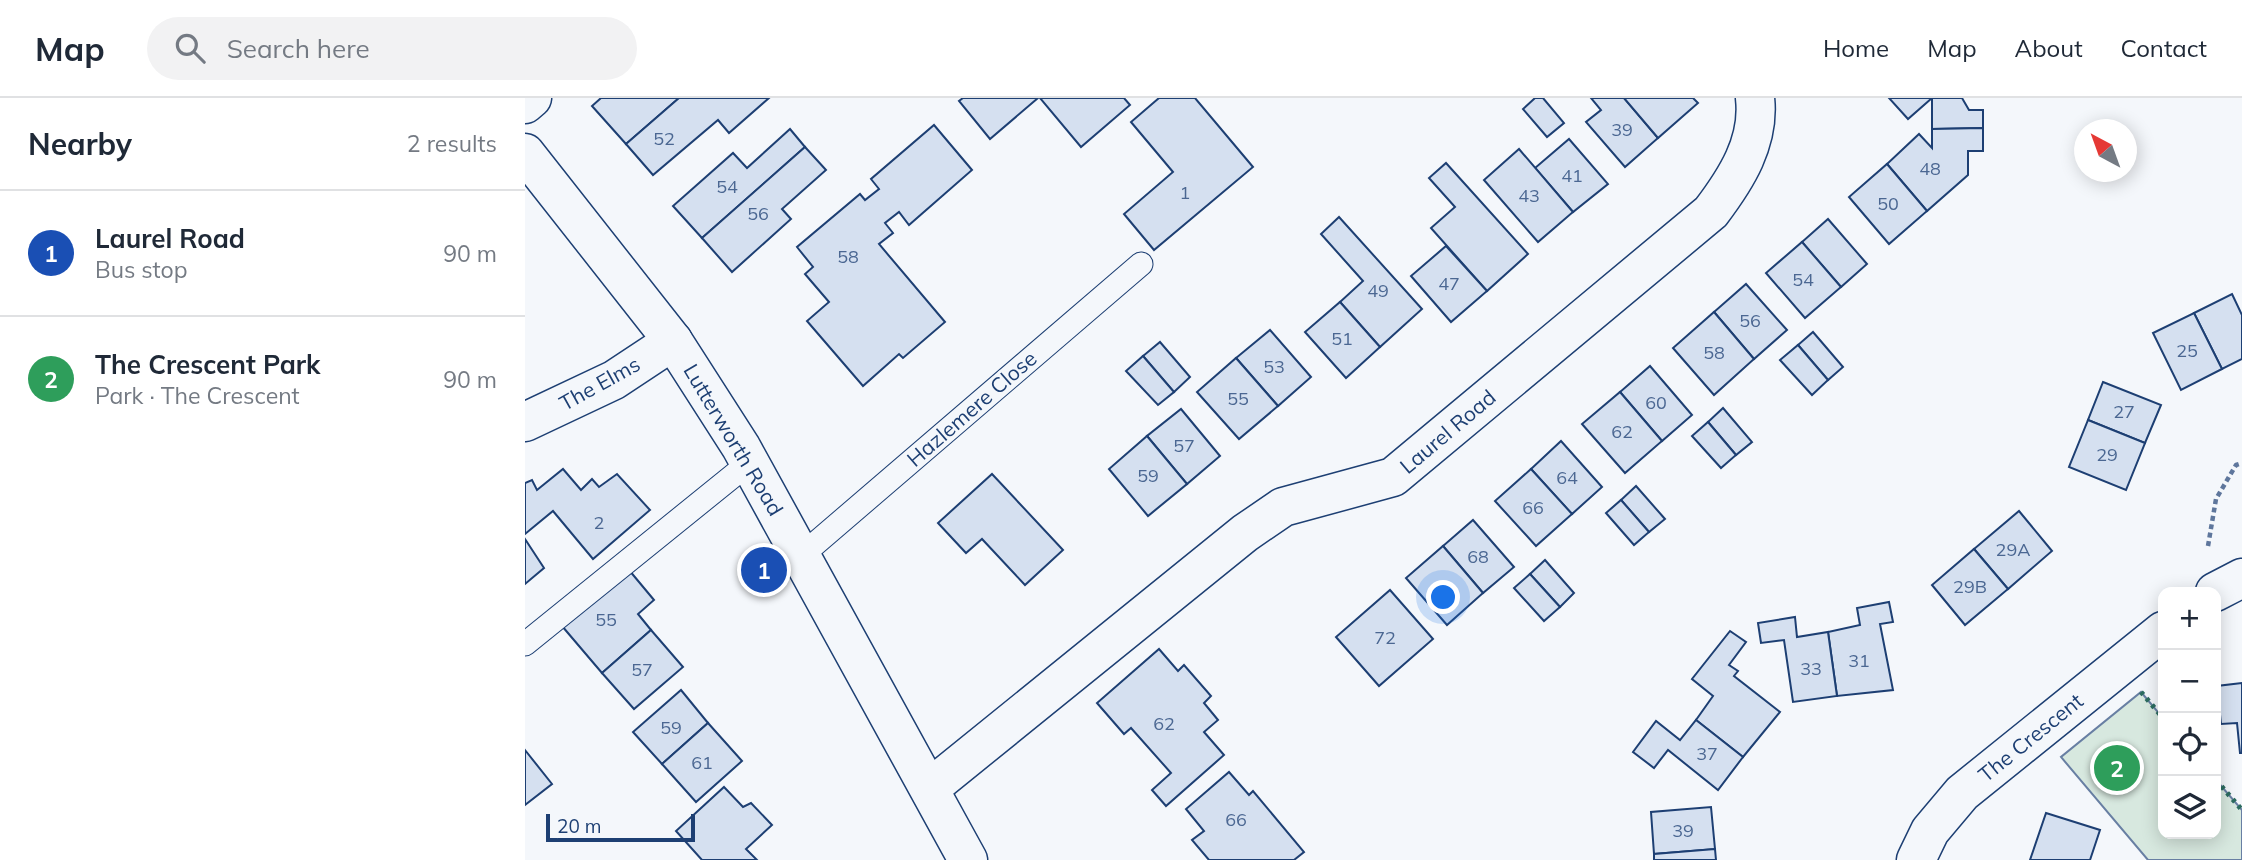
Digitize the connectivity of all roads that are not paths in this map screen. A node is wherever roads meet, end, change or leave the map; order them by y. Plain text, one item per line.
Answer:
1 (532, 98) edge
2 (1755, 98) edge
3 (525, 104) edge
4 (525, 153) edge
5 (1141, 264) dead end
6 (673, 341) junction
7 (525, 422) edge
8 (749, 463) junction
9 (802, 555) junction
10 (2158, 635) edge
11 (525, 644) edge
12 (930, 788) junction
13 (968, 860) edge
14 (1916, 860) edge

1 - 3 street
2 - 12 street, Laurel Road
4 - 6 street, Lutterworth Road
5 - 9 lane, Hazlemere Close
6 - 7 street, The Elms
6 - 8 street, Lutterworth Road
8 - 9 street, Lutterworth Road
8 - 11 lane
9 - 12 street, Lutterworth Road
10 - 14 street, The Crescent
12 - 13 street, Lutterworth Road

